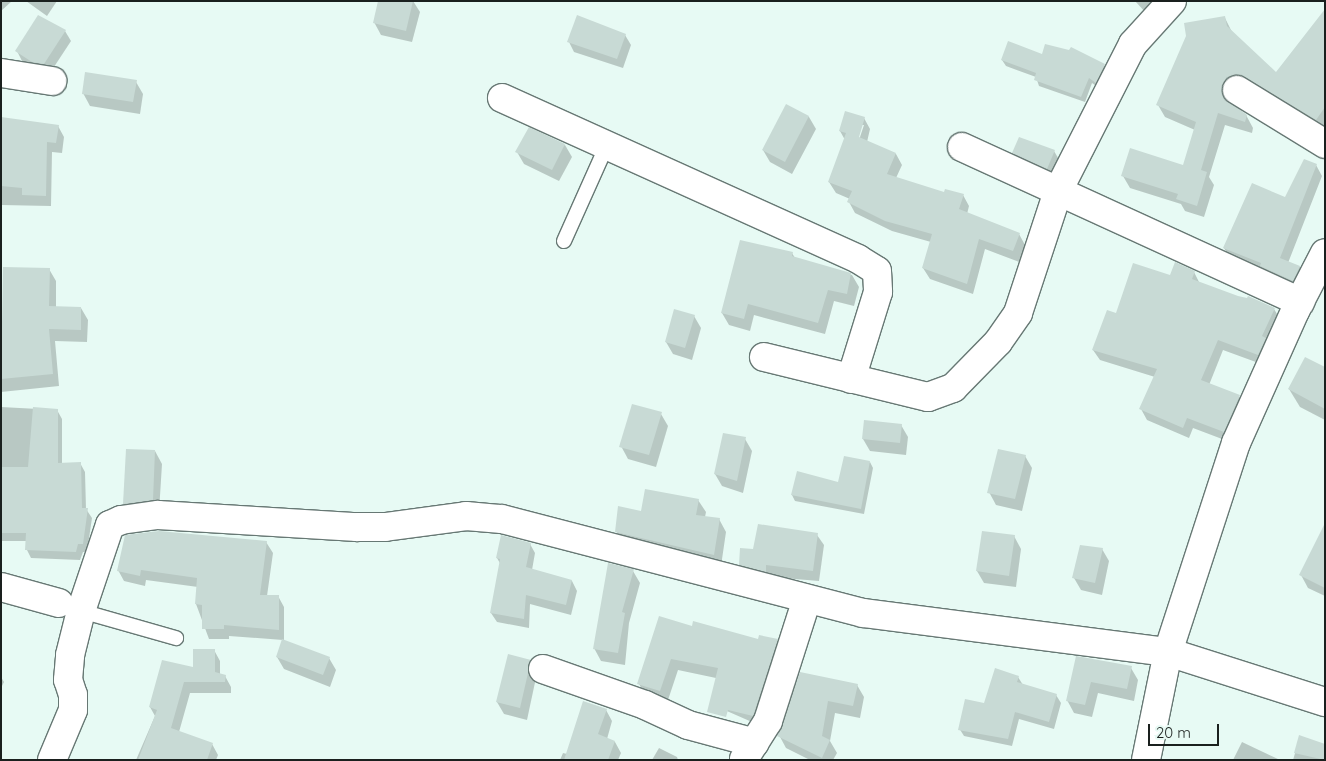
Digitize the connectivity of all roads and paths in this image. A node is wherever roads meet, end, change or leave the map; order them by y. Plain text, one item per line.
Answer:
1 (1172, 1) edge
2 (1, 73) edge
3 (52, 81) dead end
4 (1238, 90) dead end
5 (502, 98) dead end
6 (1325, 144) edge
7 (607, 146) junction
8 (962, 147) dead end
9 (1058, 191) junction
10 (564, 241) dead end
11 (1325, 254) edge
12 (1300, 302) junction
13 (764, 357) dead end
14 (851, 379) junction
15 (1, 587) edge
16 (807, 600) junction
17 (70, 607) junction
18 (176, 638) dead end
19 (1168, 652) junction
20 (544, 669) dead end
21 (1325, 702) edge
22 (749, 752) edge
23 (52, 760) edge
24 (1146, 760) edge

1 - 9 street
2 - 3 street
4 - 6 street
5 - 7 street
7 - 10 lane
7 - 14 street
8 - 9 street
9 - 12 street
9 - 14 street
11 - 12 street
12 - 19 street
13 - 14 street
15 - 17 street
16 - 17 street
16 - 19 street
16 - 22 street
17 - 18 lane
17 - 23 street
19 - 21 street
19 - 24 street
20 - 22 street

